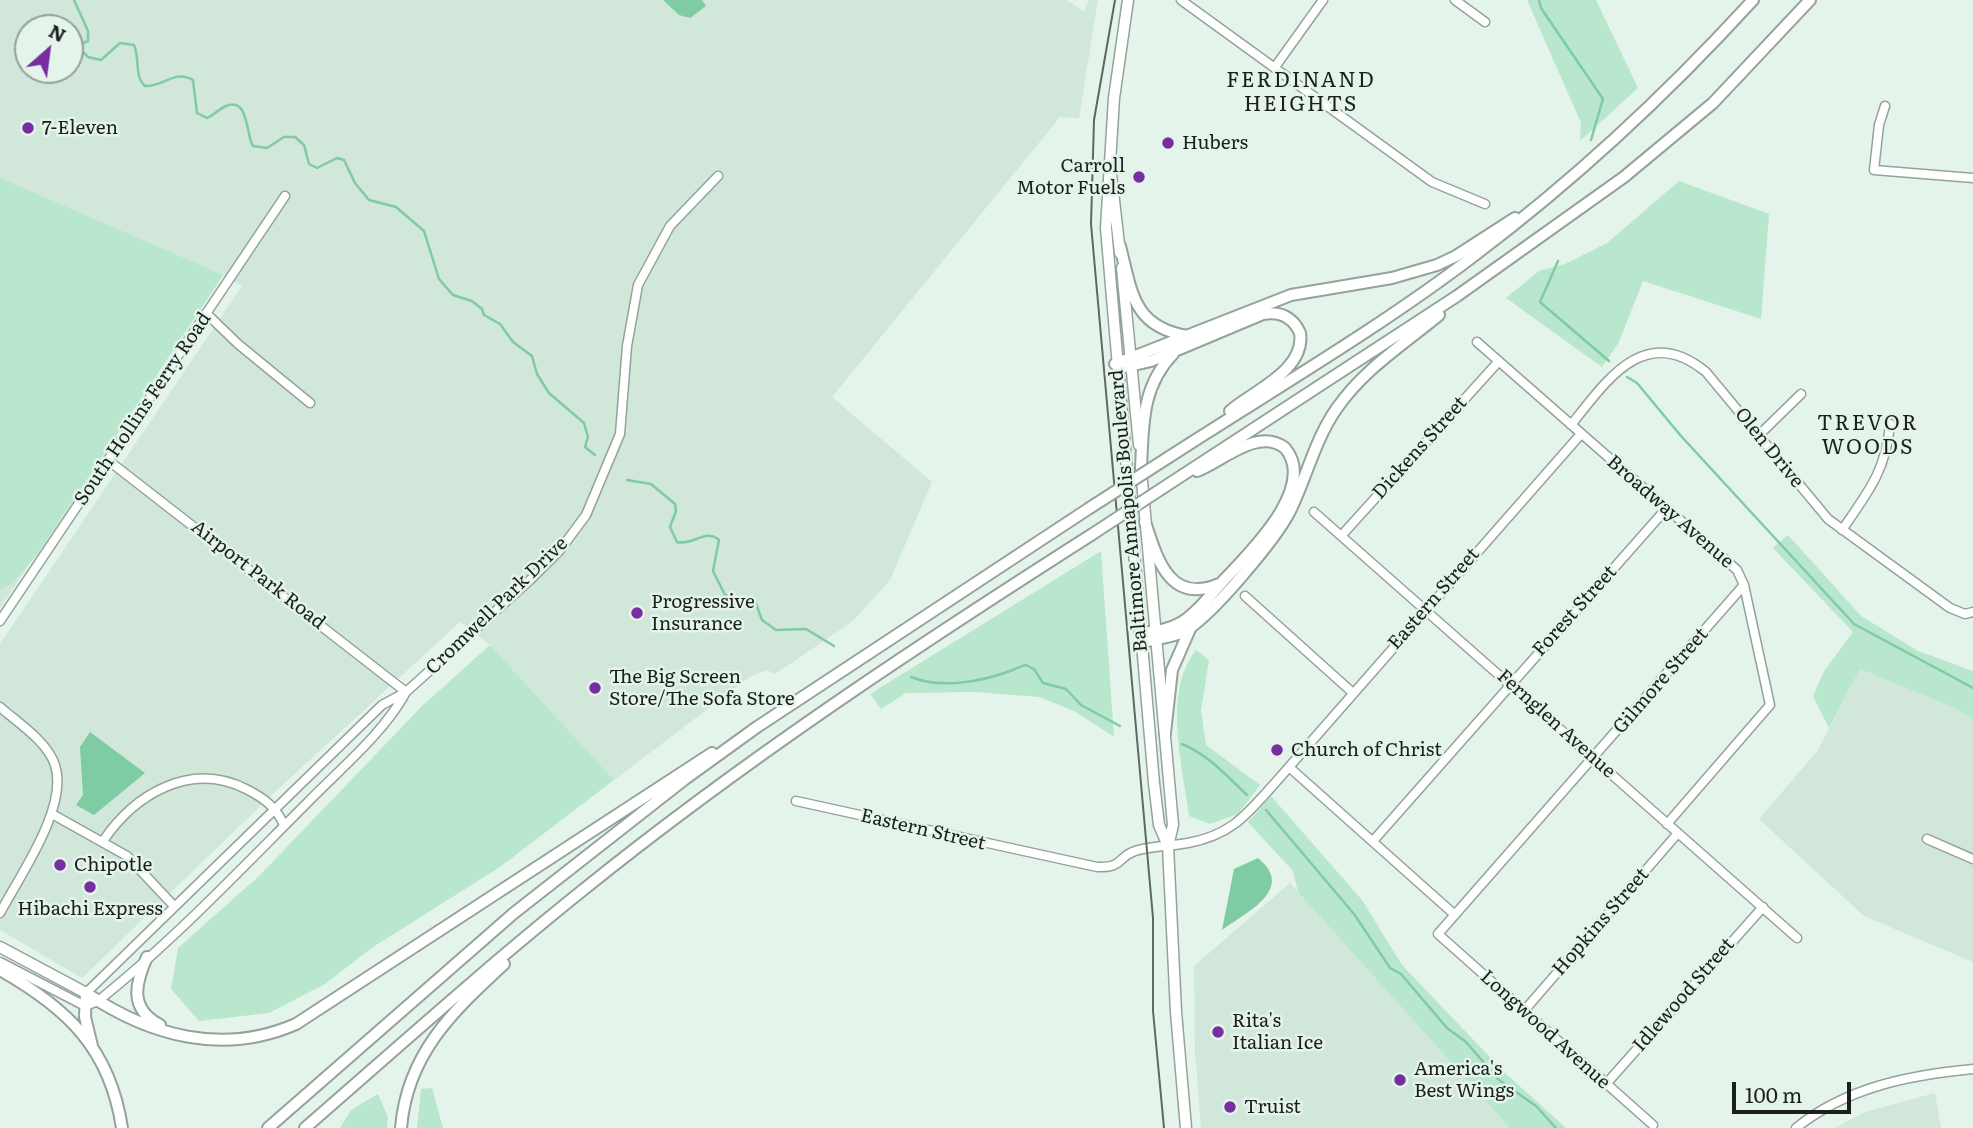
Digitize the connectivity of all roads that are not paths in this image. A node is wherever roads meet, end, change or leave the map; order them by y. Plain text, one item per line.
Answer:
1 (1128, 0) edge
2 (1181, 0) edge
3 (1323, 0) edge
4 (1455, 0) edge
5 (1753, 0) edge
6 (1810, 0) edge
7 (1485, 22) dead end
8 (1275, 67) junction
9 (1885, 106) dead end
10 (1111, 174) junction
11 (718, 176) dead end
12 (1973, 178) edge
13 (285, 196) dead end
14 (1544, 201) junction
15 (1485, 204) dead end
16 (1120, 246) junction
17 (1481, 280) junction
18 (208, 314) junction
19 (1188, 336) junction
20 (1477, 342) dead end
21 (1178, 349) junction
22 (1499, 361) junction
23 (1130, 363) junction
24 (1116, 366) junction
25 (1801, 394) dead end
26 (310, 402) dead end
27 (1571, 425) junction
28 (1890, 425) dead end
29 (1581, 434) junction
30 (1758, 436) junction
31 (1196, 439) junction
32 (109, 461) junction
33 (1141, 469) junction
34 (1172, 482) junction
35 (1666, 509) junction
36 (1314, 512) dead end
37 (1145, 522) junction
38 (1842, 530) junction
39 (1342, 535) junction
40 (1221, 583) junction
41 (1744, 585) junction
42 (1245, 596) dead end
43 (1425, 609) junction
44 (1973, 612) edge
45 (0, 621) edge
46 (1191, 627) junction
47 (1155, 636) junction
48 (1141, 637) junction
49 (1511, 683) junction
50 (406, 692) junction
51 (1353, 693) junction
52 (0, 707) edge
53 (757, 727) junction
54 (1165, 733) junction
55 (1594, 759) junction
56 (1289, 766) junction
57 (796, 801) dead end
58 (276, 809) junction
59 (52, 814) junction
60 (1667, 824) junction
61 (284, 825) junction
62 (1678, 833) junction
63 (1927, 839) dead end
64 (103, 841) junction
65 (1373, 841) junction
66 (1168, 846) junction
67 (1973, 859) edge
68 (584, 889) junction
69 (174, 905) junction
70 (1762, 907) junction
71 (0, 913) edge
72 (1455, 915) junction
73 (1438, 934) joint
74 (1797, 938) dead end
75 (0, 947) edge
76 (147, 957) junction
77 (0, 962) edge
78 (0, 970) edge
79 (86, 993) junction
80 (98, 1001) junction
81 (85, 1006) junction
82 (1523, 1012) junction
83 (184, 1038) junction
84 (92, 1046) junction
85 (1973, 1069) edge
86 (1606, 1084) junction
87 (1653, 1125) dead end
88 (122, 1128) edge
89 (268, 1128) edge
90 (305, 1128) edge
91 (401, 1128) edge
92 (1186, 1128) edge
93 (1796, 1128) edge

1 - 10 main road, Baltimore Annapolis Boulevard
2 - 8 street
3 - 8 street
4 - 7 street
5 - 14 highway
6 - 17 highway
8 - 15 street
9 - 12 street
10 - 16 main road, Baltimore Annapolis Boulevard
10 - 24 main road, Baltimore Annapolis Boulevard
11 - 50 street, Cromwell Park Drive
13 - 18 street, South Hollins Ferry Road
14 - 19 highway
14 - 31 highway
16 - 19 highway
16 - 23 main road, Baltimore Annapolis Boulevard
17 - 34 highway
17 - 46 highway
18 - 26 street
18 - 32 street, South Hollins Ferry Road
19 - 23 highway
20 - 22 street, Broadway Avenue
21 - 23 highway
21 - 31 highway
21 - 33 highway
22 - 27 street, Broadway Avenue
22 - 39 street, Dickens Street
23 - 24 highway
23 - 33 main road, Baltimore Annapolis Boulevard
24 - 48 main road, Baltimore Annapolis Boulevard
25 - 30 street
27 - 29 street, Broadway Avenue
27 - 30 street, Olen Drive
28 - 38 street
29 - 35 street, Broadway Avenue
29 - 43 street, Eastern Street
30 - 38 street, Olen Drive
31 - 53 highway, bridge
32 - 45 street, South Hollins Ferry Road
32 - 50 street, Airport Park Road
33 - 37 main road, Baltimore Annapolis Boulevard
34 - 40 highway
34 - 68 highway, bridge
35 - 41 street, Broadway Avenue
35 - 49 street, Forest Street
36 - 39 street, Fernglen Avenue
37 - 40 highway
37 - 47 main road, Baltimore Annapolis Boulevard
38 - 44 street, Olen Drive
39 - 43 street, Fernglen Avenue
40 - 47 highway
41 - 55 street, Gilmore Street
41 - 60 street, Broadway Avenue
42 - 51 street
43 - 49 street, Fernglen Avenue
43 - 51 street, Eastern Street
46 - 47 highway
46 - 54 highway
47 - 48 highway
47 - 54 main road, Baltimore Annapolis Boulevard
48 - 66 main road, Baltimore Annapolis Boulevard
49 - 55 street, Fernglen Avenue
49 - 65 street, Forest Street
50 - 58 street, Cromwell Park Drive
50 - 61 street, Cromwell Park Drive
51 - 56 street, Eastern Street
52 - 59 street
53 - 83 highway
53 - 89 highway
54 - 66 main road, Baltimore Annapolis Boulevard
55 - 60 street, Fernglen Avenue
55 - 72 street, Gilmore Street
56 - 65 street
56 - 66 street, Eastern Street
57 - 66 street, Eastern Street
58 - 61 street
58 - 64 street
58 - 69 street, Cromwell Park Drive
59 - 64 street
59 - 71 street
60 - 62 street, Fernglen Avenue
61 - 76 street, Cromwell Park Drive
62 - 70 street, Fernglen Avenue
62 - 82 street, Hopkins Street
63 - 67 street
64 - 69 street
65 - 72 street
66 - 92 main road, Baltimore Annapolis Boulevard
68 - 90 highway
68 - 91 highway
69 - 79 street, Cromwell Park Drive
70 - 74 street, Fernglen Avenue
70 - 86 street, Idlewood Street
72 - 73 street, Gilmore Street
73 - 82 street, Longwood Avenue
75 - 79 main road
76 - 80 street, Cromwell Park Drive
76 - 83 highway
77 - 81 street
78 - 84 highway
79 - 80 highway
79 - 81 highway
80 - 81 street, Cromwell Park Drive
80 - 83 highway
81 - 84 highway
82 - 86 street, Longwood Avenue
84 - 88 highway
85 - 93 street
86 - 87 street, Longwood Avenue

